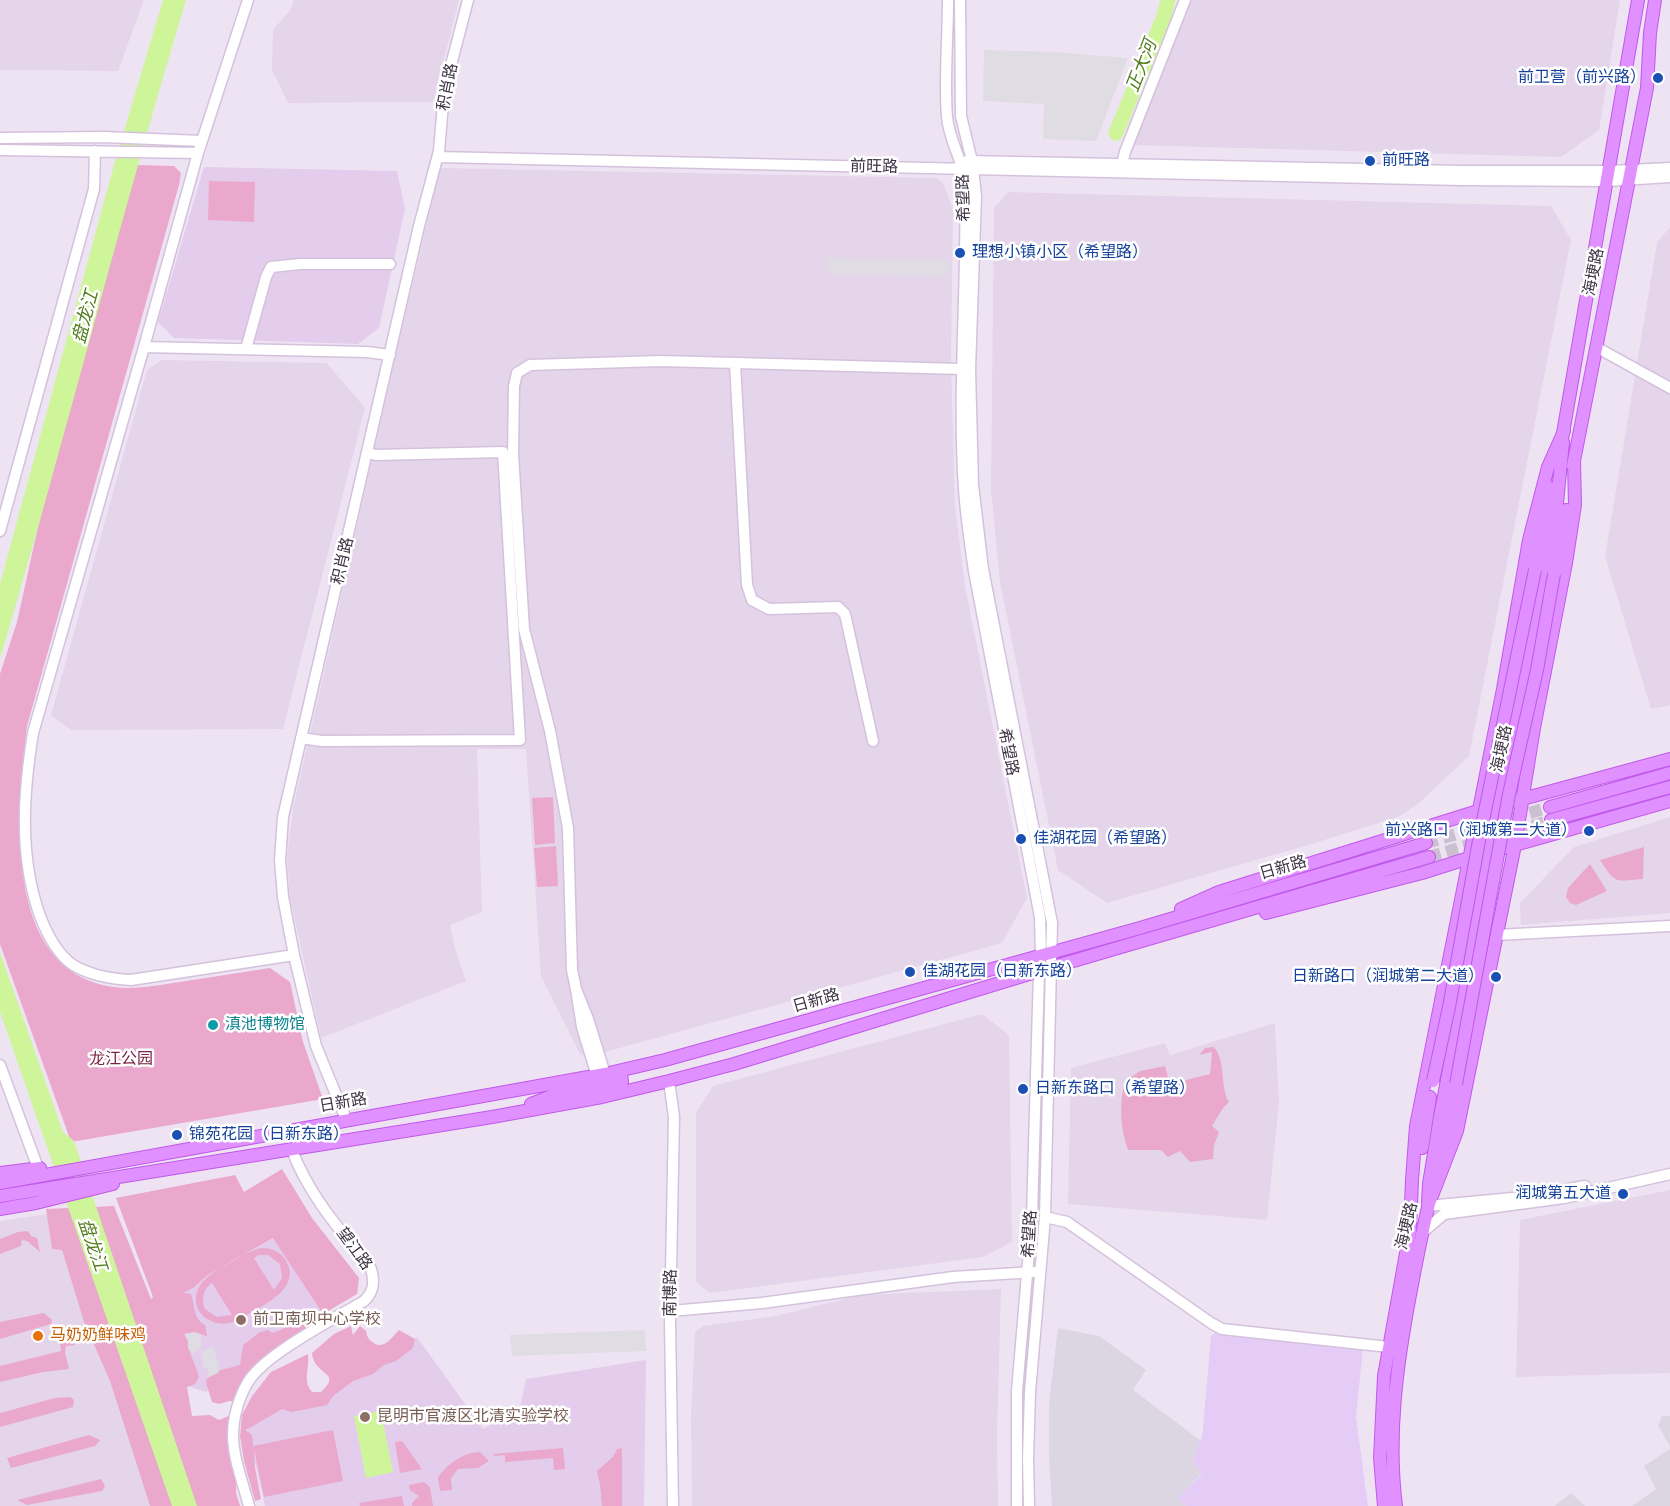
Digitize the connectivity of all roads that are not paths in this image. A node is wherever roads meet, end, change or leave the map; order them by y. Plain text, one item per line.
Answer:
1 (248, 0) edge
2 (468, 0) edge
3 (948, 0) edge
4 (960, 0) edge
5 (1185, 0) edge
6 (1638, 0) edge
7 (1655, 0) edge
8 (0, 138) edge
9 (202, 141) junction
10 (0, 150) edge
11 (98, 151) junction
12 (198, 153) junction
13 (438, 154) junction
14 (1122, 164) junction
15 (968, 165) junction
16 (1670, 168) edge
17 (1630, 175) junction
18 (1609, 176) junction
19 (1670, 177) edge
20 (390, 264) dead end
21 (144, 347) junction
22 (1596, 347) junction
23 (246, 349) junction
24 (390, 355) junction
25 (735, 363) junction
26 (962, 369) junction
27 (1670, 388) edge
28 (1564, 431) junction
29 (368, 453) junction
30 (1574, 460) junction
31 (0, 531) edge
32 (301, 738) junction
33 (873, 741) dead end
34 (1670, 759) edge
35 (1670, 773) edge
36 (1670, 787) edge
37 (1522, 799) junction
38 (1670, 801) edge
39 (1497, 806) junction
40 (1478, 811) junction
41 (1426, 843) tunnel mouth
42 (1515, 845) junction
43 (1490, 852) junction
44 (1429, 857) tunnel mouth
45 (1469, 858) junction
46 (1670, 926) edge
47 (1140, 928) junction
48 (1496, 935) junction
49 (1156, 937) junction
50 (1047, 953) junction
51 (294, 955) junction
52 (1052, 967) junction
53 (1038, 971) junction
54 (0, 1065) edge
55 (605, 1074) junction
56 (669, 1081) junction
57 (501, 1116) junction
58 (346, 1119) junction
59 (291, 1150) junction
60 (1670, 1167) edge
61 (94, 1174) junction
62 (1670, 1174) edge
63 (0, 1175) edge
64 (43, 1183) junction
65 (22, 1186) junction
66 (0, 1196) edge
67 (1428, 1206) junction
68 (0, 1209) edge
69 (1045, 1217) junction
70 (1412, 1217) junction
71 (1417, 1232) junction
72 (1028, 1272) junction
73 (1041, 1272) junction
74 (671, 1311) junction
75 (1389, 1347) junction
76 (249, 1506) edge
77 (673, 1506) edge
78 (1017, 1506) edge
79 (1029, 1506) edge
80 (1384, 1506) edge
81 (1396, 1506) edge

1 - 9 street
2 - 13 street, 积肖路
3 - 15 street, 希望路
4 - 15 street, 希望路
5 - 14 street
6 - 18 main road, 海埂路
7 - 17 main road, 海埂路
8 - 9 street
9 - 12 street
10 - 11 street
11 - 12 street
11 - 31 street
12 - 21 street
13 - 15 street, 前旺路
13 - 24 street, 积肖路
14 - 15 street, 前旺路
14 - 18 street, 前旺路
15 - 18 street, 前旺路
15 - 26 street, 希望路
15 - 50 street, 希望路
16 - 17 street, 前旺路
17 - 18 street, 前旺路
17 - 19 street, 前旺路
17 - 22 main road, 海埂路
18 - 28 main road, 海埂路
20 - 23 street
21 - 23 street
21 - 51 street
22 - 27 street
22 - 30 main road, 海埂路
23 - 24 street
24 - 29 street, 积肖路
25 - 26 street
25 - 33 street
25 - 55 street
26 - 50 street, 希望路
28 - 39 main road
28 - 40 main road
28 - 70 main road, 海埂路, bridge
29 - 32 street, 积肖路
29 - 32 street
30 - 37 main road
30 - 67 main road, 海埂路, bridge
32 - 51 street, 积肖路
34 - 37 main road
35 - 36 main road
37 - 39 main road
37 - 42 main road
38 - 42 main road, 日新路
39 - 40 main road
39 - 42 main road
40 - 43 main road
40 - 45 main road
40 - 47 main road
41 - 47 main road, 日新路
42 - 43 main road, 日新路
42 - 48 main road
43 - 45 main road, 日新路
43 - 67 main road
44 - 49 main road, 日新路
45 - 49 main road, 日新路
45 - 70 main road
46 - 48 street
47 - 50 main road, 日新路
48 - 67 main road
49 - 52 main road, 日新路
50 - 52 street, 希望路
50 - 53 street, 希望路
50 - 55 main road, 日新路
51 - 58 street, 积肖路
52 - 53 main road, 日新路
52 - 69 street, 希望路
53 - 56 main road, 日新路
53 - 72 street, 希望路
54 - 64 street
55 - 57 main road
55 - 58 main road, 日新路
56 - 57 main road, 日新路
56 - 74 street, 南博路
57 - 59 main road, 日新路
58 - 61 main road, 日新路
59 - 61 main road, 日新路
59 - 76 street, 望江路
60 - 67 street
61 - 64 main road, 日新路
61 - 64 main road, 日新路
62 - 71 street
63 - 64 main road, 日新路
63 - 65 main road, 日新路
64 - 65 main road, 日新路
64 - 68 main road, 日新路
65 - 66 main road, 日新路
67 - 71 main road, 海埂路
69 - 73 street, 希望路
69 - 75 street
70 - 71 main road
71 - 75 main road, 海埂路
71 - 81 main road, 海埂路
72 - 73 street
72 - 74 street
72 - 78 street, 希望路
73 - 79 street, 希望路
74 - 77 street, 南博路
75 - 80 main road, 海埂路

